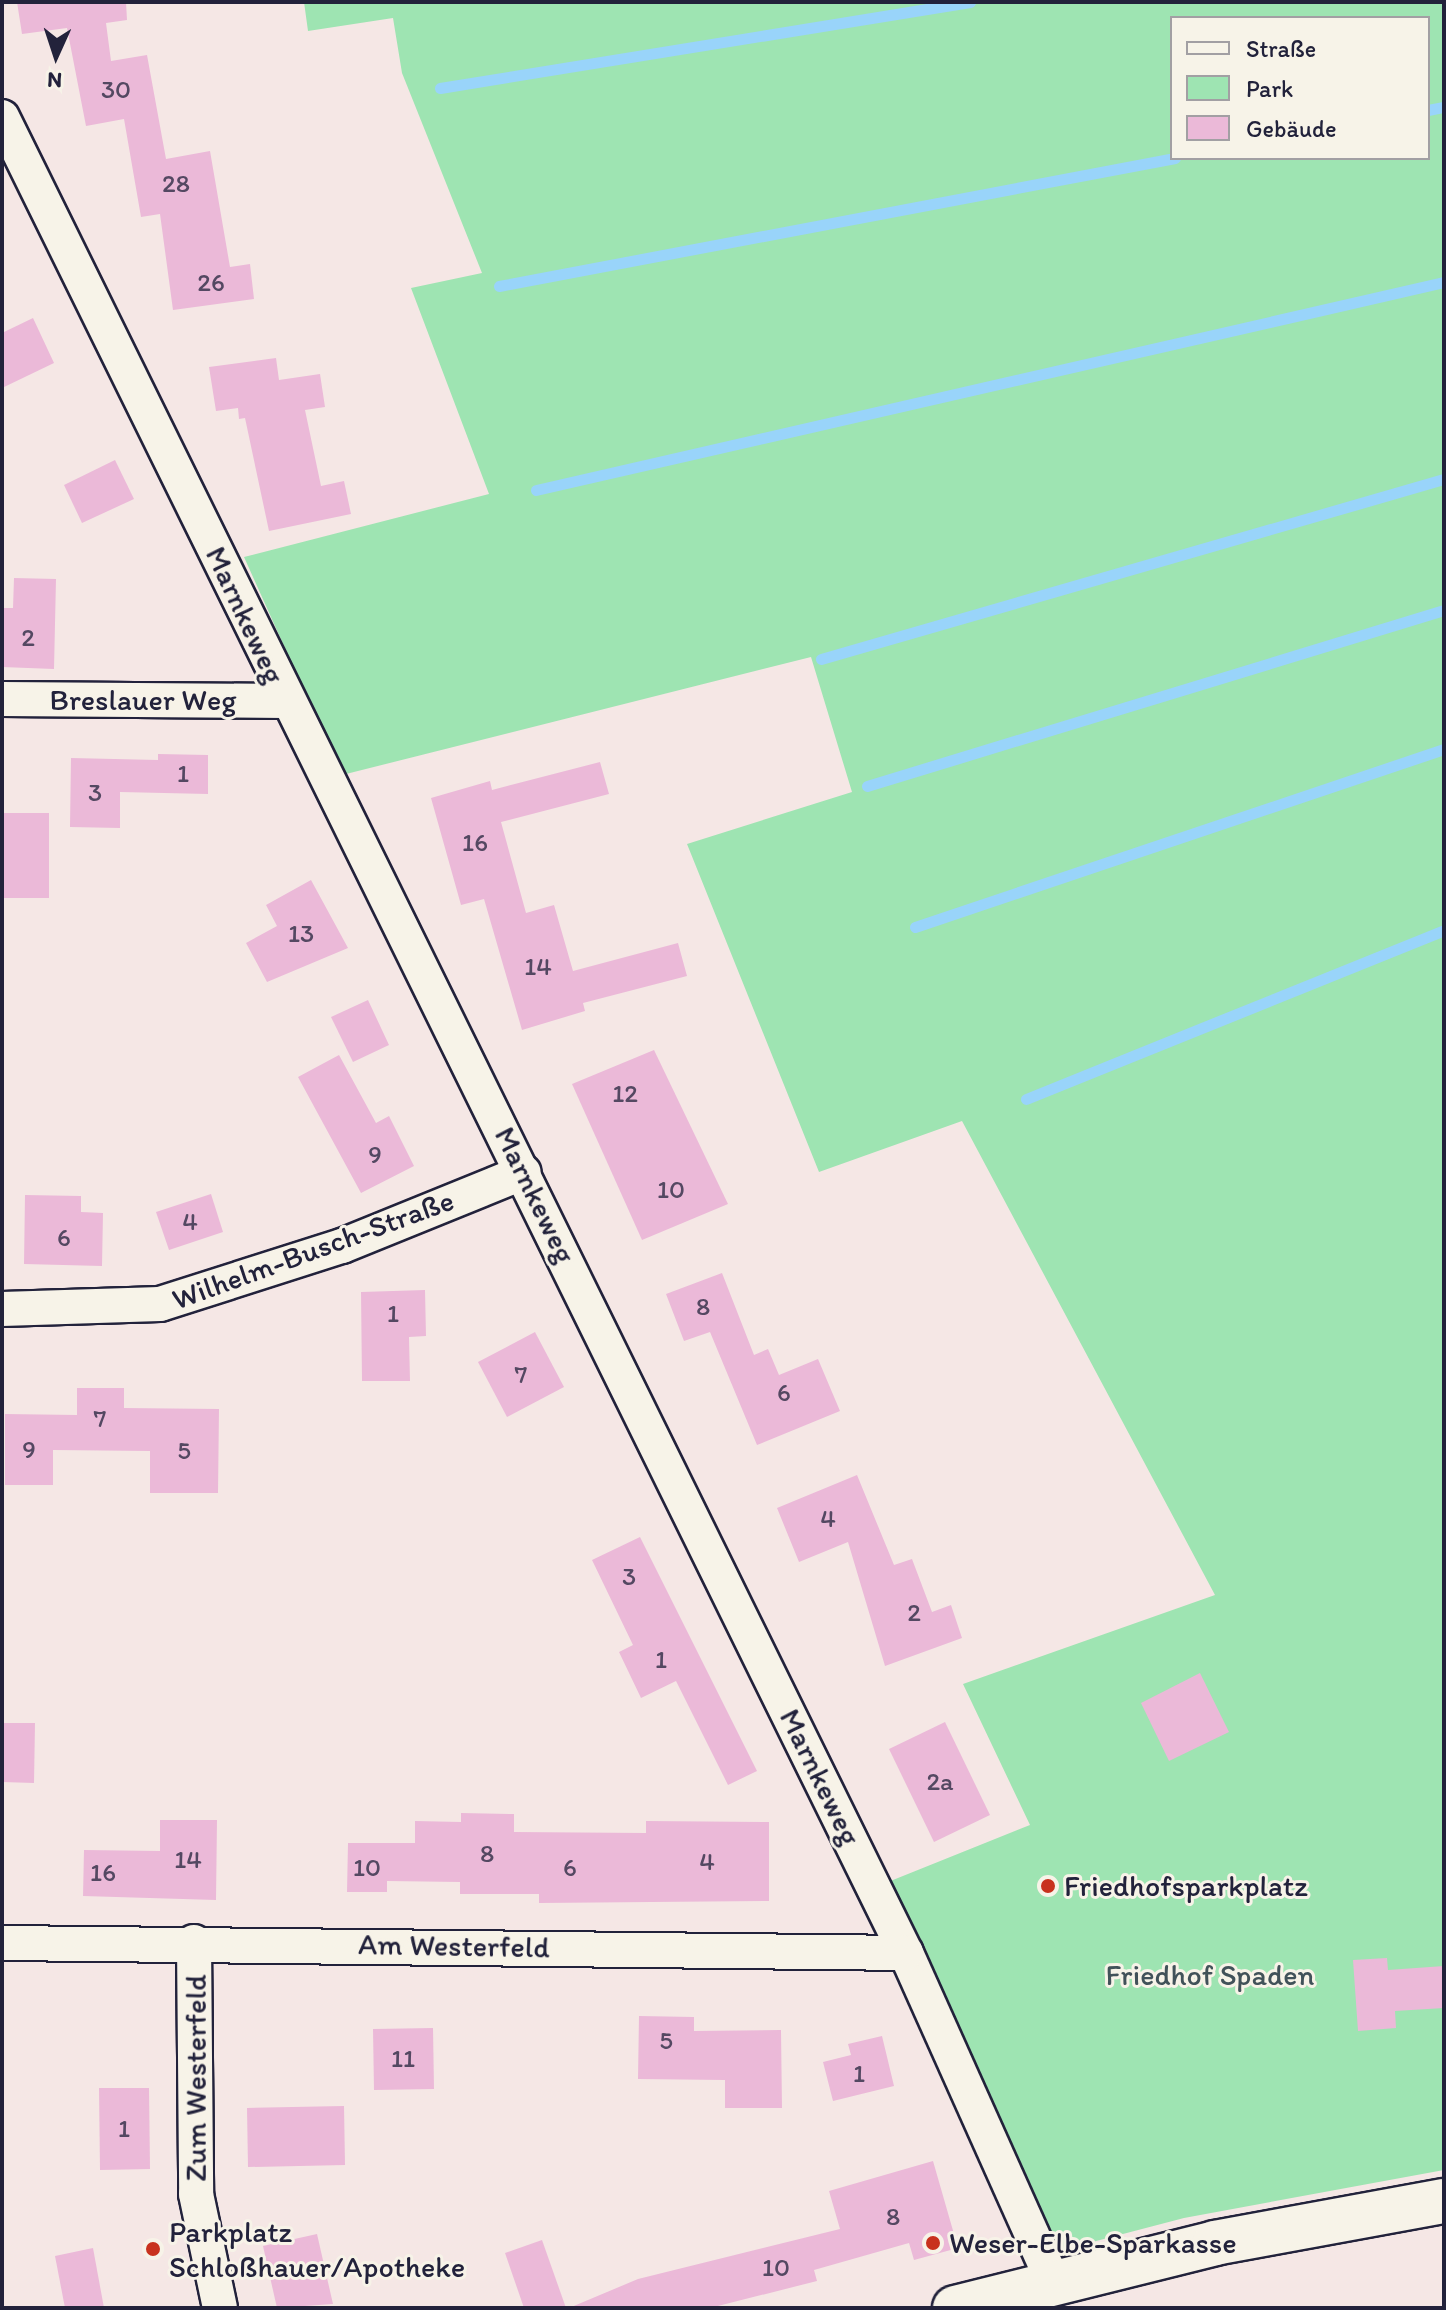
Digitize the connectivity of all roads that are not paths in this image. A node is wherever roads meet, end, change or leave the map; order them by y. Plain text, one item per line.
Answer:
1 (2, 117) edge
2 (2, 699) edge
3 (285, 701) junction
4 (524, 1172) junction
5 (2, 1309) edge
6 (194, 1942) junction
7 (2, 1943) edge
8 (906, 1953) junction
9 (1444, 2201) edge
10 (1052, 2280) junction
11 (220, 2308) edge
12 (955, 2308) edge

1 - 3 street, Marnkeweg
2 - 3 street, Breslauer Weg
3 - 4 street, Marnkeweg
4 - 5 street, Wilhelm-Busch-Straße
4 - 8 street, Marnkeweg
6 - 7 street, Am Westerfeld
6 - 8 street, Am Westerfeld
6 - 11 street, Zum Westerfeld
8 - 10 street, Marnkeweg
9 - 10 street
10 - 12 street

